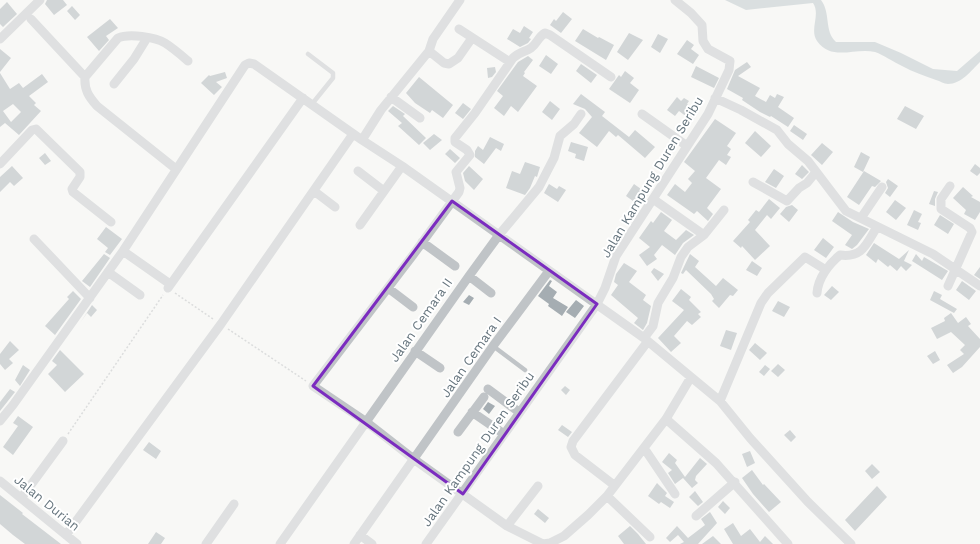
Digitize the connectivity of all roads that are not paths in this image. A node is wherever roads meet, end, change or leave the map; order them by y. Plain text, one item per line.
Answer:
1 (40, 0) edge
2 (460, 0) edge
3 (675, 0) edge
4 (31, 19) dead end
5 (459, 29) dead end
6 (147, 38) junction
7 (472, 38) junction
8 (0, 39) edge
9 (429, 51) junction
10 (308, 54) dead end
11 (188, 61) dead end
12 (510, 62) junction
13 (611, 76) dead end
14 (85, 77) junction
15 (114, 84) dead end
16 (391, 97) junction
17 (303, 98) junction
18 (715, 98) junction
19 (312, 104) junction
20 (581, 114) dead end
21 (642, 114) dead end
22 (420, 118) dead end
23 (353, 134) junction
24 (362, 140) junction
25 (687, 146) junction
26 (0, 164) edge
27 (402, 166) junction
28 (176, 168) junction
29 (358, 171) dead end
30 (816, 172) junction
31 (753, 182) dead end
32 (950, 186) dead end
33 (882, 187) dead end
34 (314, 191) junction
35 (384, 191) junction
36 (653, 199) junction
37 (452, 201) junction
38 (335, 207) dead end
39 (724, 210) dead end
40 (861, 218) junction
41 (111, 222) dead end
42 (360, 225) dead end
43 (877, 227) junction
44 (499, 235) junction
45 (704, 235) junction
46 (34, 239) dead end
47 (422, 242) junction
48 (123, 251) junction
49 (454, 266) dead end
50 (955, 269) junction
51 (549, 270) junction
52 (826, 270) junction
53 (108, 272) junction
54 (469, 276) junction
55 (948, 286) dead end
56 (980, 286) edge
57 (388, 288) junction
58 (491, 293) dead end
59 (817, 293) dead end
60 (140, 295) dead end
61 (90, 298) junction
62 (597, 304) junction
63 (413, 307) dead end
64 (646, 340) junction
65 (493, 346) junction
66 (415, 351) junction
67 (440, 368) dead end
68 (525, 370) dead end
69 (691, 378) junction
70 (720, 401) junction
71 (472, 412) junction
72 (519, 412) junction
73 (666, 419) junction
74 (0, 421) edge
75 (365, 421) junction
76 (458, 432) dead end
77 (504, 434) junction
78 (63, 441) road end
79 (644, 448) junction
80 (415, 460) junction
81 (0, 481) edge
82 (735, 482) junction
83 (614, 485) junction
84 (538, 486) dead end
85 (463, 494) junction
86 (675, 494) dead end
87 (607, 496) junction
88 (22, 498) junction
89 (234, 504) dead end
90 (696, 516) dead end
91 (507, 526) junction
92 (66, 535) junction
93 (360, 535) junction
94 (650, 537) dead end
95 (784, 542) edge
96 (77, 544) edge
97 (206, 544) edge
98 (280, 544) edge
99 (354, 544) edge
100 (372, 544) edge
101 (426, 544) edge
102 (550, 544) edge
103 (850, 544) edge

1 - 8 street
2 - 9 street
3 - 18 street
4 - 14 street
5 - 7 street
6 - 11 street
6 - 14 street
6 - 15 street
7 - 9 street
7 - 12 street
9 - 16 street
10 - 19 lane
12 - 13 street
12 - 37 street
14 - 28 street
16 - 22 street
16 - 24 street
17 - 19 street
17 - 28 street
17 - 48 street
18 - 25 street, Jalan Kampung Duren Seribu
18 - 30 street, Jalan Kampung Duren Seribu
19 - 23 street
20 - 44 street, Jalan Cemara II
21 - 25 street
23 - 24 street
23 - 34 street
24 - 27 street
25 - 36 street, Jalan Kampung Duren Seribu
26 - 41 street
27 - 35 street
27 - 37 street
28 - 48 street
29 - 35 street
30 - 31 street
30 - 40 street, Jalan Kampung Duren Seribu
32 - 50 street
33 - 40 street
34 - 38 street
34 - 92 street
35 - 42 street
36 - 45 street
36 - 62 street, Jalan Kampung Duren Seribu
37 - 44 street
37 - 47 street
39 - 45 street
40 - 43 street, Jalan Kampung Duren Seribu
43 - 50 street, Jalan Kampung Duren Seribu
43 - 52 street
44 - 51 street
44 - 54 street, Jalan Cemara II
45 - 64 street
46 - 61 street
47 - 49 street
47 - 57 street
48 - 53 street
50 - 55 street
50 - 56 street, Jalan Kampung Duren Seribu
51 - 62 street
51 - 65 street, Jalan Cemara I
52 - 59 street
52 - 70 street
53 - 60 street
53 - 61 street
54 - 58 street
54 - 66 street, Jalan Cemara II
57 - 63 street
57 - 75 street
61 - 74 street
62 - 64 street
62 - 72 street, Jalan Kampung Duren Seribu
64 - 69 street
64 - 83 street
65 - 68 lane
65 - 80 street, Jalan Cemara I
66 - 67 street
66 - 75 street, Jalan Cemara II
69 - 70 street
69 - 73 street
70 - 103 street
71 - 72 street
71 - 76 street
71 - 77 street
72 - 77 street, Jalan Kampung Duren Seribu
73 - 79 street
73 - 82 street
75 - 80 street
75 - 98 street, Jalan Cemara II
77 - 85 street, Jalan Kampung Duren Seribu
78 - 88 street
79 - 83 street
79 - 86 street
80 - 85 street
80 - 93 street, Jalan Cemara I
81 - 88 street, Jalan Durian
82 - 90 street
82 - 95 street
83 - 87 street
84 - 91 street
85 - 91 street
85 - 101 street, Jalan Kampung Duren Seribu
87 - 94 street
87 - 102 street
88 - 92 street, Jalan Durian
89 - 97 street
91 - 102 street
92 - 96 street, Jalan Durian
93 - 99 street, Jalan Cemara I
93 - 100 street

